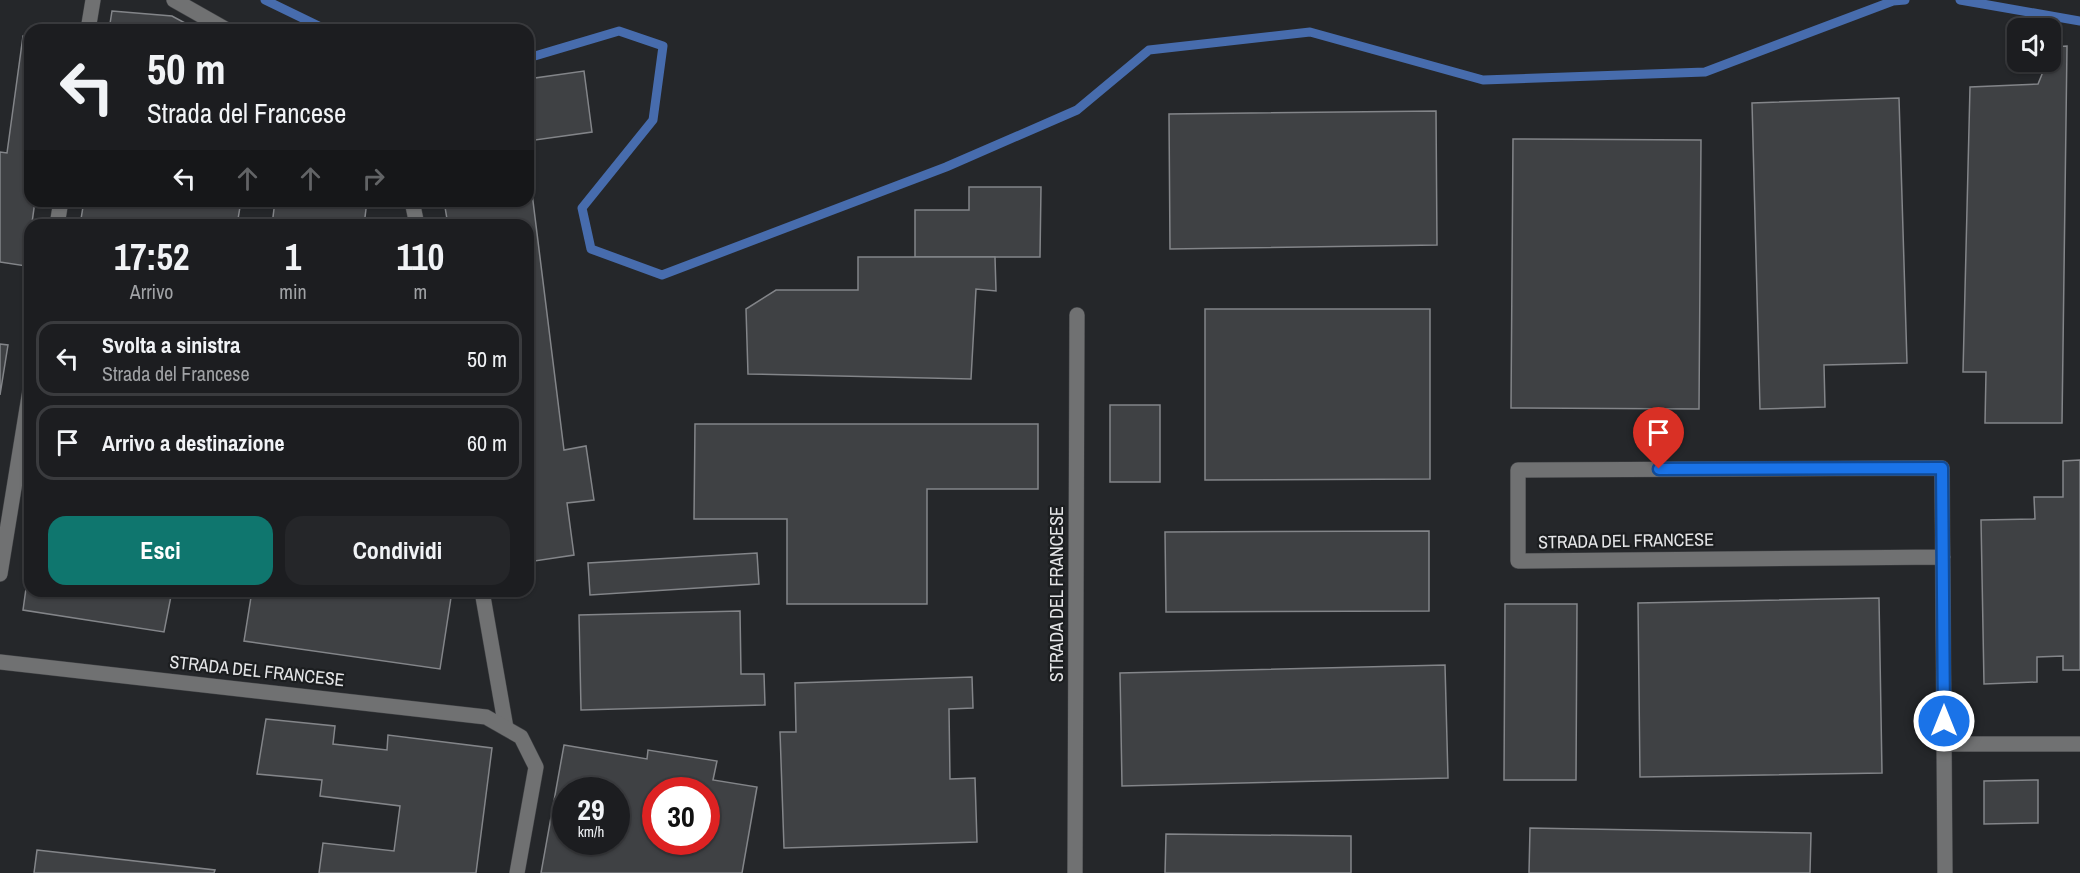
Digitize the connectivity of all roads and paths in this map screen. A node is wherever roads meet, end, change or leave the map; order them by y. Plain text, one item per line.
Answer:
1 (93, 0) edge
2 (174, 0) edge
3 (89, 24) edge
4 (216, 24) edge
5 (1077, 315) dead end
6 (24, 427) edge
7 (1943, 557) junction
8 (0, 574) edge
9 (483, 597) edge
10 (0, 662) edge
11 (506, 728) junction
12 (1944, 744) junction
13 (2080, 744) edge
14 (517, 873) edge
15 (1075, 873) edge
16 (1945, 873) edge

1 - 3 street
2 - 4 street
5 - 15 street, STRADA DEL FRANCESE
6 - 8 street
7 - 7 street, STRADA DEL FRANCESE
7 - 12 street, STRADA DEL FRANCESE
9 - 11 street
10 - 11 street, STRADA DEL FRANCESE
11 - 14 street, STRADA DEL FRANCESE
12 - 13 street
12 - 16 street, STRADA DEL FRANCESE

